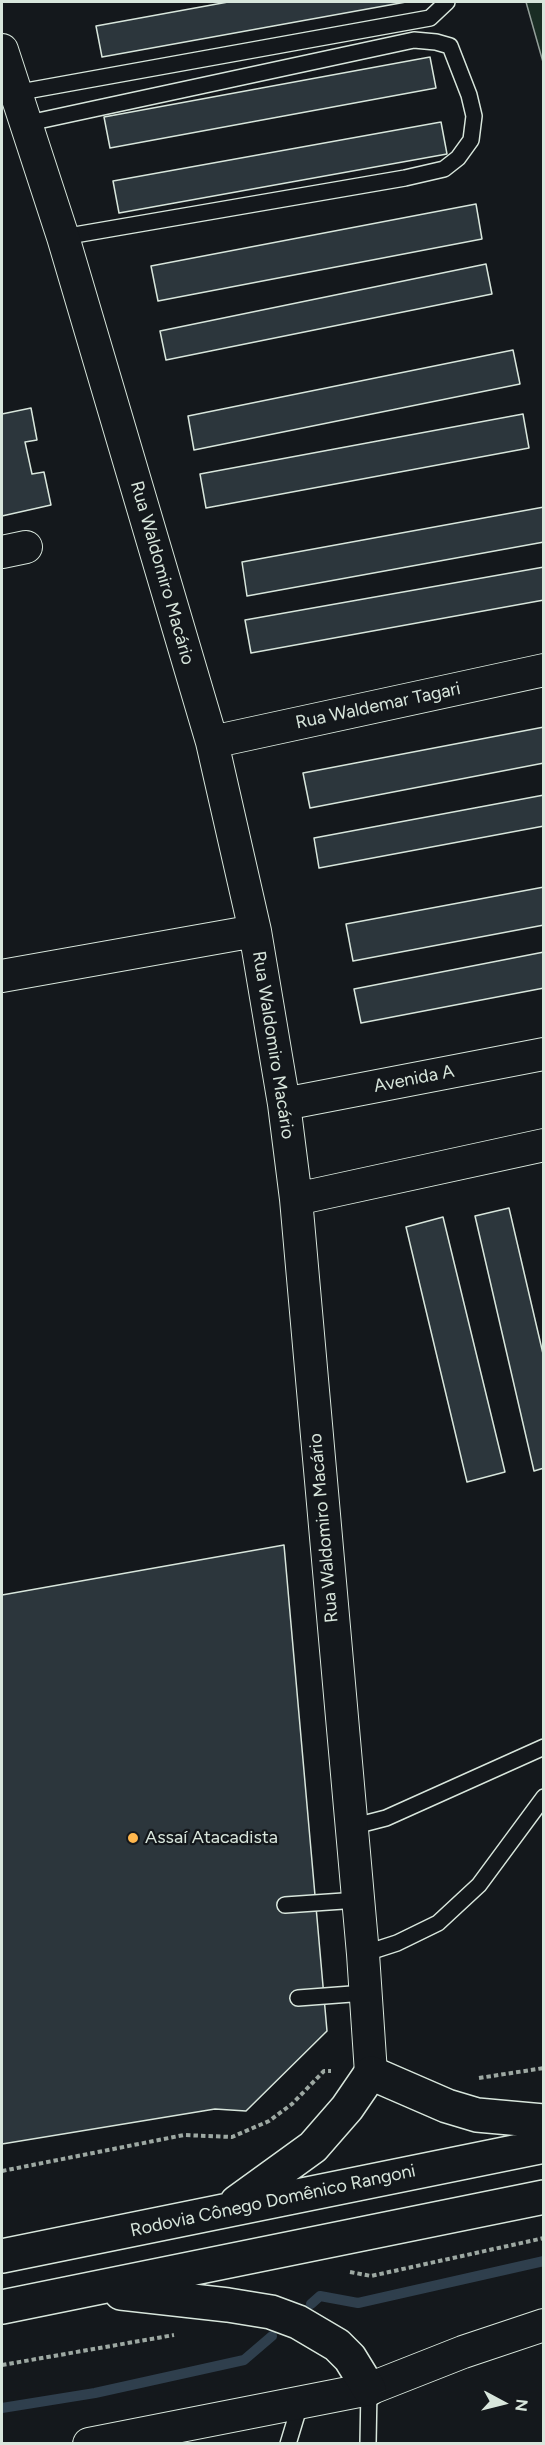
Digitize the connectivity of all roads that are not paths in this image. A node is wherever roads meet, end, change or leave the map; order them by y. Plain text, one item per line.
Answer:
1 (447, 2) edge
2 (2, 50) edge
3 (15, 93) junction
4 (24, 124) junction
5 (63, 237) junction
6 (543, 670) edge
7 (212, 742) junction
8 (255, 931) junction
9 (2, 975) edge
10 (543, 1054) edge
11 (284, 1104) junction
12 (543, 1145) edge
13 (296, 1199) junction
14 (543, 1747) edge
15 (543, 1797) edge
16 (351, 1827) junction
17 (358, 1900) junction
18 (285, 1905) dead end
19 (363, 1954) junction
20 (365, 1993) junction
21 (298, 1998) dead end
22 (371, 2073) junction
23 (543, 2121) edge
24 (543, 2146) edge
25 (543, 2197) edge
26 (226, 2210) junction
27 (2, 2256) edge
28 (86, 2290) junction
29 (2, 2307) edge
30 (543, 2325) edge
31 (369, 2389) junction
32 (301, 2401) junction
33 (89, 2444) edge
34 (288, 2444) edge
35 (368, 2444) edge

1 - 3 lane
2 - 3 street, Rua Waldomiro Macário
3 - 4 street, Rua Waldomiro Macário
4 - 5 street, Rua Waldomiro Macário
4 - 5 lane
5 - 7 street, Rua Waldomiro Macário
6 - 7 street, Rua Waldemar Tagari
7 - 8 street, Rua Waldomiro Macário
8 - 9 street
8 - 11 street, Rua Waldomiro Macário
10 - 11 street, Avenida A
11 - 13 street, Rua Waldomiro Macário
12 - 13 street
13 - 16 street, Rua Waldomiro Macário
14 - 16 lane
15 - 19 lane
16 - 17 street, Rua Waldomiro Macário
17 - 18 lane
17 - 19 street, Rua Waldomiro Macário
19 - 20 street, Rua Waldomiro Macário
20 - 21 lane
20 - 22 street, Rua Waldomiro Macário
22 - 23 highway
22 - 26 highway
24 - 26 highway, Rodovia Cônego Domênico Rangoni
25 - 28 highway
26 - 27 highway, Rodovia Cônego Domênico Rangoni
28 - 29 highway
28 - 31 highway
30 - 31 street
31 - 32 street
31 - 35 lane
32 - 33 street
32 - 34 lane

